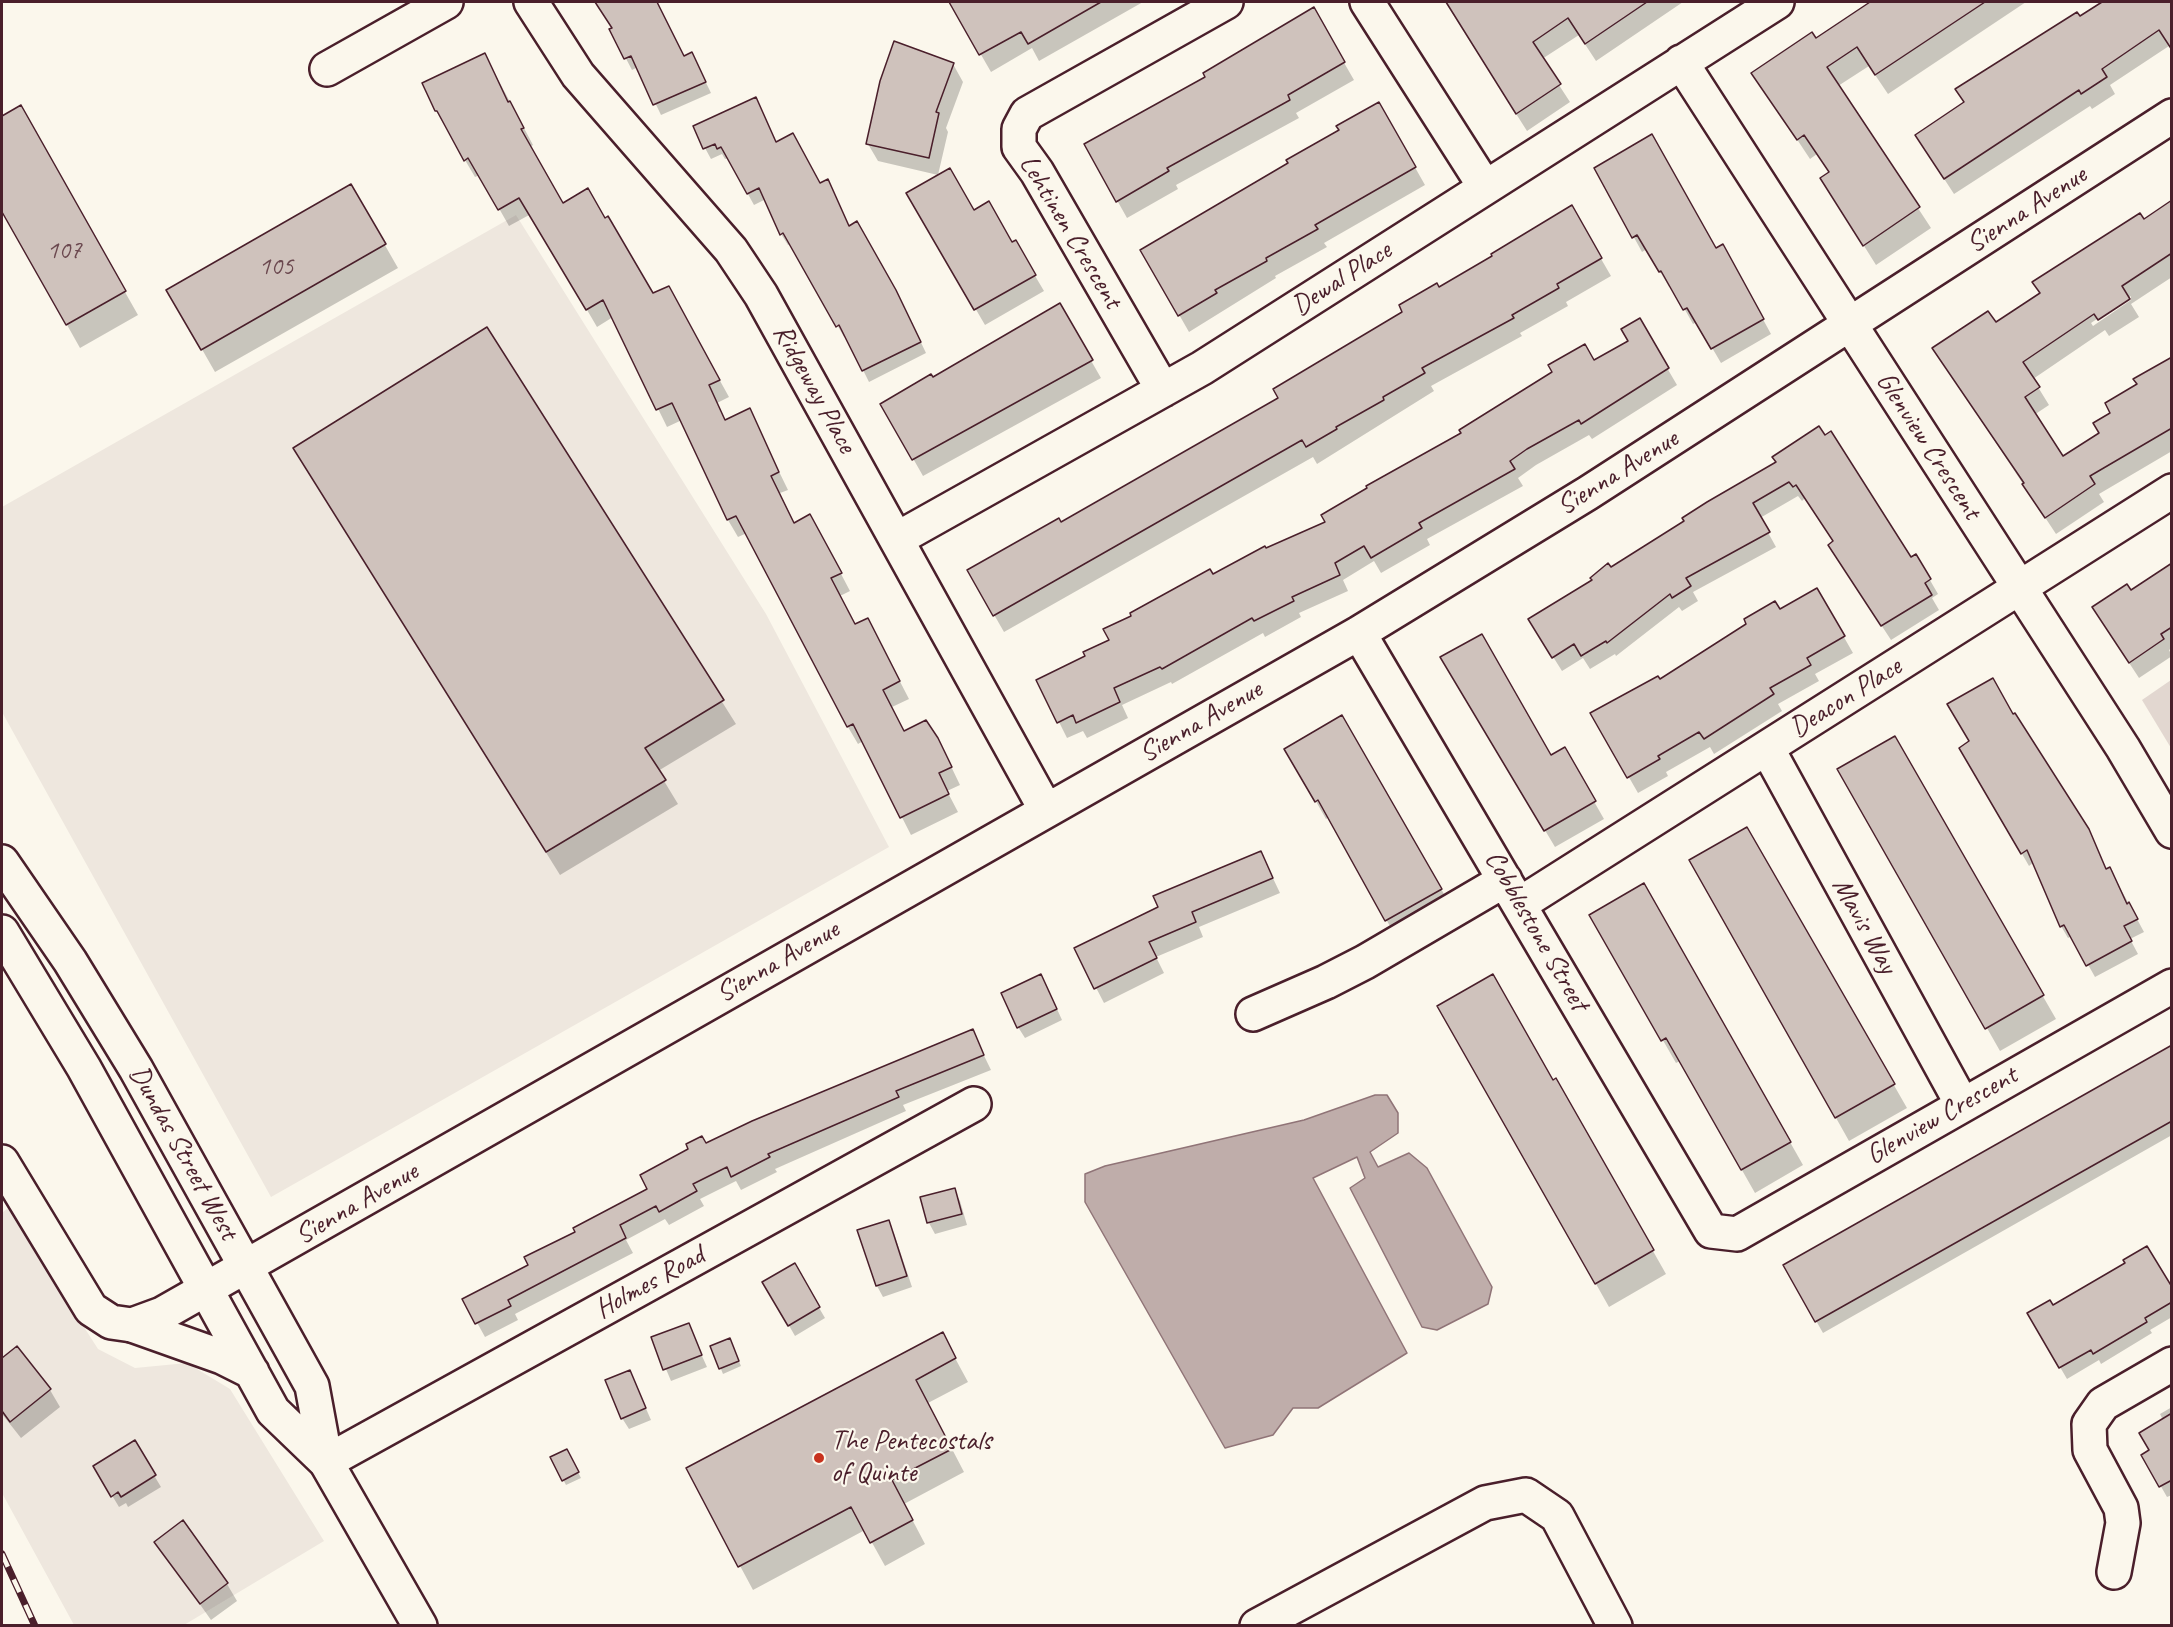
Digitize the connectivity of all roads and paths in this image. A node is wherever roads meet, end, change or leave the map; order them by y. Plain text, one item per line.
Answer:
1 (446, 2) edge
2 (531, 2) edge
3 (1226, 2) edge
4 (1367, 2) edge
5 (1777, 2) edge
6 (1681, 62) junction
7 (327, 69) dead end
8 (2172, 116) edge
9 (1485, 187) junction
10 (1851, 325) junction
11 (1163, 390) junction
12 (2172, 491) edge
13 (897, 539) junction
14 (2020, 588) junction
15 (1359, 633) junction
16 (1767, 748) junction
17 (1046, 810) junction
18 (2172, 831) edge
19 (2, 862) edge
20 (1513, 892) junction
21 (2, 932) edge
22 (2172, 986) edge
23 (1253, 1014) dead end
24 (974, 1104) dead end
25 (1962, 1104) junction
26 (2, 1162) edge
27 (1711, 1231) joint
28 (247, 1267) junction
29 (206, 1289) junction
30 (132, 1325) junction
31 (2172, 1364) edge
32 (252, 1372) junction
33 (326, 1462) junction
34 (2114, 1572) dead end
35 (420, 1626) edge
36 (1257, 1626) edge
37 (1615, 1626) edge

1 - 7 street
2 - 13 street, Ridgeway Place
3 - 11 street, Lehtinen Crescent
4 - 9 street
5 - 6 street, Dewal Place
6 - 9 street, Dewal Place
6 - 10 street, Glenview Crescent
8 - 10 street, Sienna Avenue
9 - 11 street, Dewal Place
10 - 14 street, Glenview Crescent
10 - 15 street, Sienna Avenue
11 - 13 street, Dewal Place
12 - 14 street, Deacon Place
13 - 17 street, Ridgeway Place
14 - 16 street, Deacon Place
14 - 18 street, Glenview Crescent
15 - 17 street, Sienna Avenue
15 - 20 street, Cobblestone Street
16 - 20 street, Deacon Place
16 - 25 street, Mavis Way
17 - 28 street, Sienna Avenue
19 - 28 street, Dundas Street West
20 - 23 street, Deacon Place
20 - 27 street, Cobblestone Street
21 - 29 street, Dundas Street West
22 - 25 street, Glenview Crescent
24 - 33 street, Holmes Road
25 - 27 street, Glenview Crescent
26 - 30 street
28 - 29 street, Sienna Avenue
28 - 33 street, Dundas Street West
29 - 30 street, Sienna Avenue
29 - 32 street, Dundas Street West
30 - 32 street
31 - 34 street
32 - 33 street, Dundas Street West
33 - 35 street, Dundas Street West
36 - 37 street

